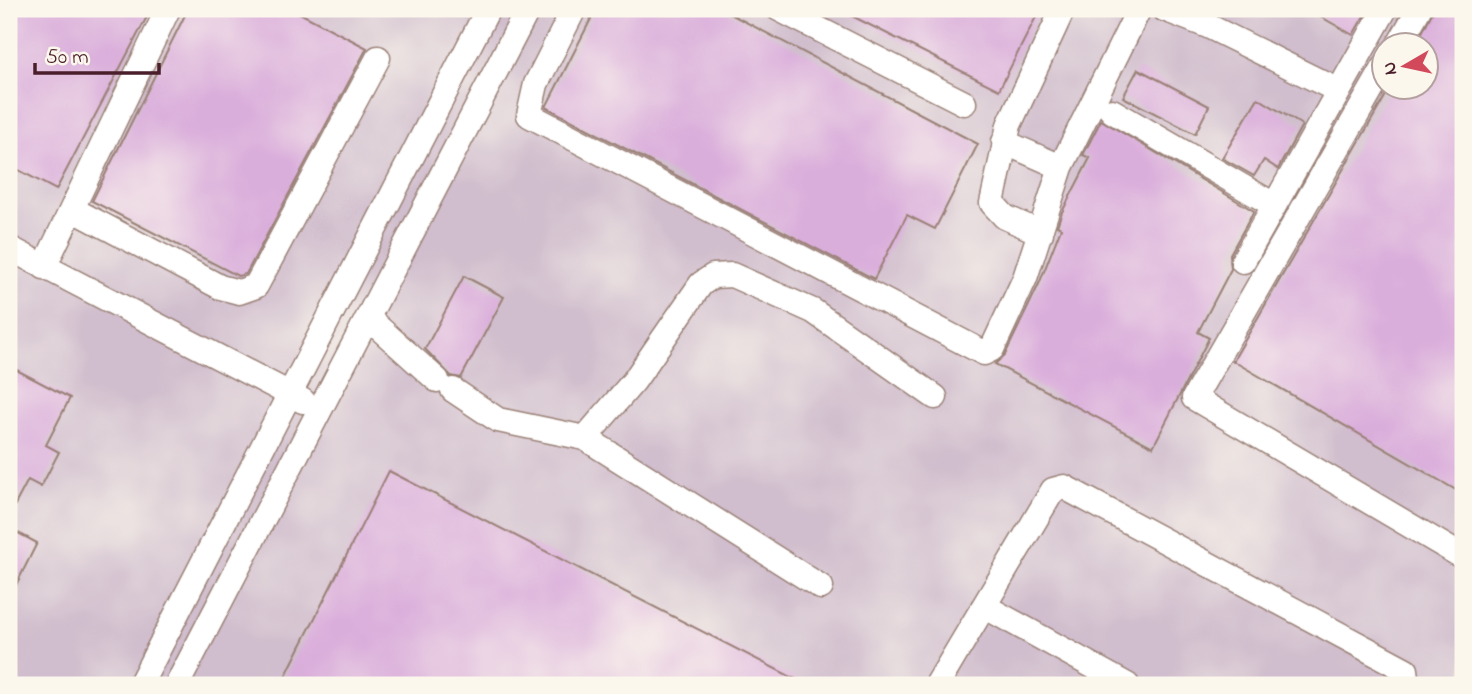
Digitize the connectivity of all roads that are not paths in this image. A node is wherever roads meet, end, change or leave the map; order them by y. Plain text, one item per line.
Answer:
1 (167, 9) edge
2 (488, 9) edge
3 (528, 9) edge
4 (574, 9) edge
5 (779, 9) edge
6 (1063, 9) edge
7 (1139, 9) edge
8 (1164, 9) edge
9 (1385, 9) edge
10 (1419, 9) edge
11 (1212, 17) edge
12 (1406, 32) edge
13 (378, 58) dead end
14 (1339, 91) junction
15 (1370, 92) edge
16 (964, 103) dead end
17 (1112, 111) dead end
18 (1004, 142) junction
19 (1061, 167) junction
20 (397, 186) junction
21 (429, 201) junction
22 (1274, 205) junction
23 (72, 209) junction
24 (1041, 233) junction
25 (9, 248) edge
26 (1243, 261) dead end
27 (44, 267) junction
28 (368, 318) junction
29 (289, 394) junction
30 (935, 397) dead end
31 (320, 410) junction
32 (584, 438) junction
33 (1463, 556) edge
34 (821, 587) dead end
35 (984, 606) junction
36 (140, 685) edge
37 (177, 685) edge
38 (937, 685) edge
39 (1127, 685) edge
40 (1408, 685) edge

1 - 23 street
2 - 20 street
3 - 21 street
4 - 24 street
5 - 16 street
6 - 18 street
7 - 19 street
8 - 11 street
9 - 14 street
10 - 12 street
11 - 14 street
13 - 23 street
14 - 22 street
15 - 33 street
17 - 22 street
18 - 19 street
18 - 24 street
19 - 24 street
20 - 21 street
20 - 29 street
21 - 28 street
22 - 26 street
23 - 27 street
25 - 27 street
27 - 29 street
28 - 31 street
28 - 32 street
29 - 31 street
29 - 36 street
30 - 32 street
31 - 37 street
32 - 34 street
35 - 38 street
35 - 39 street
35 - 40 street

